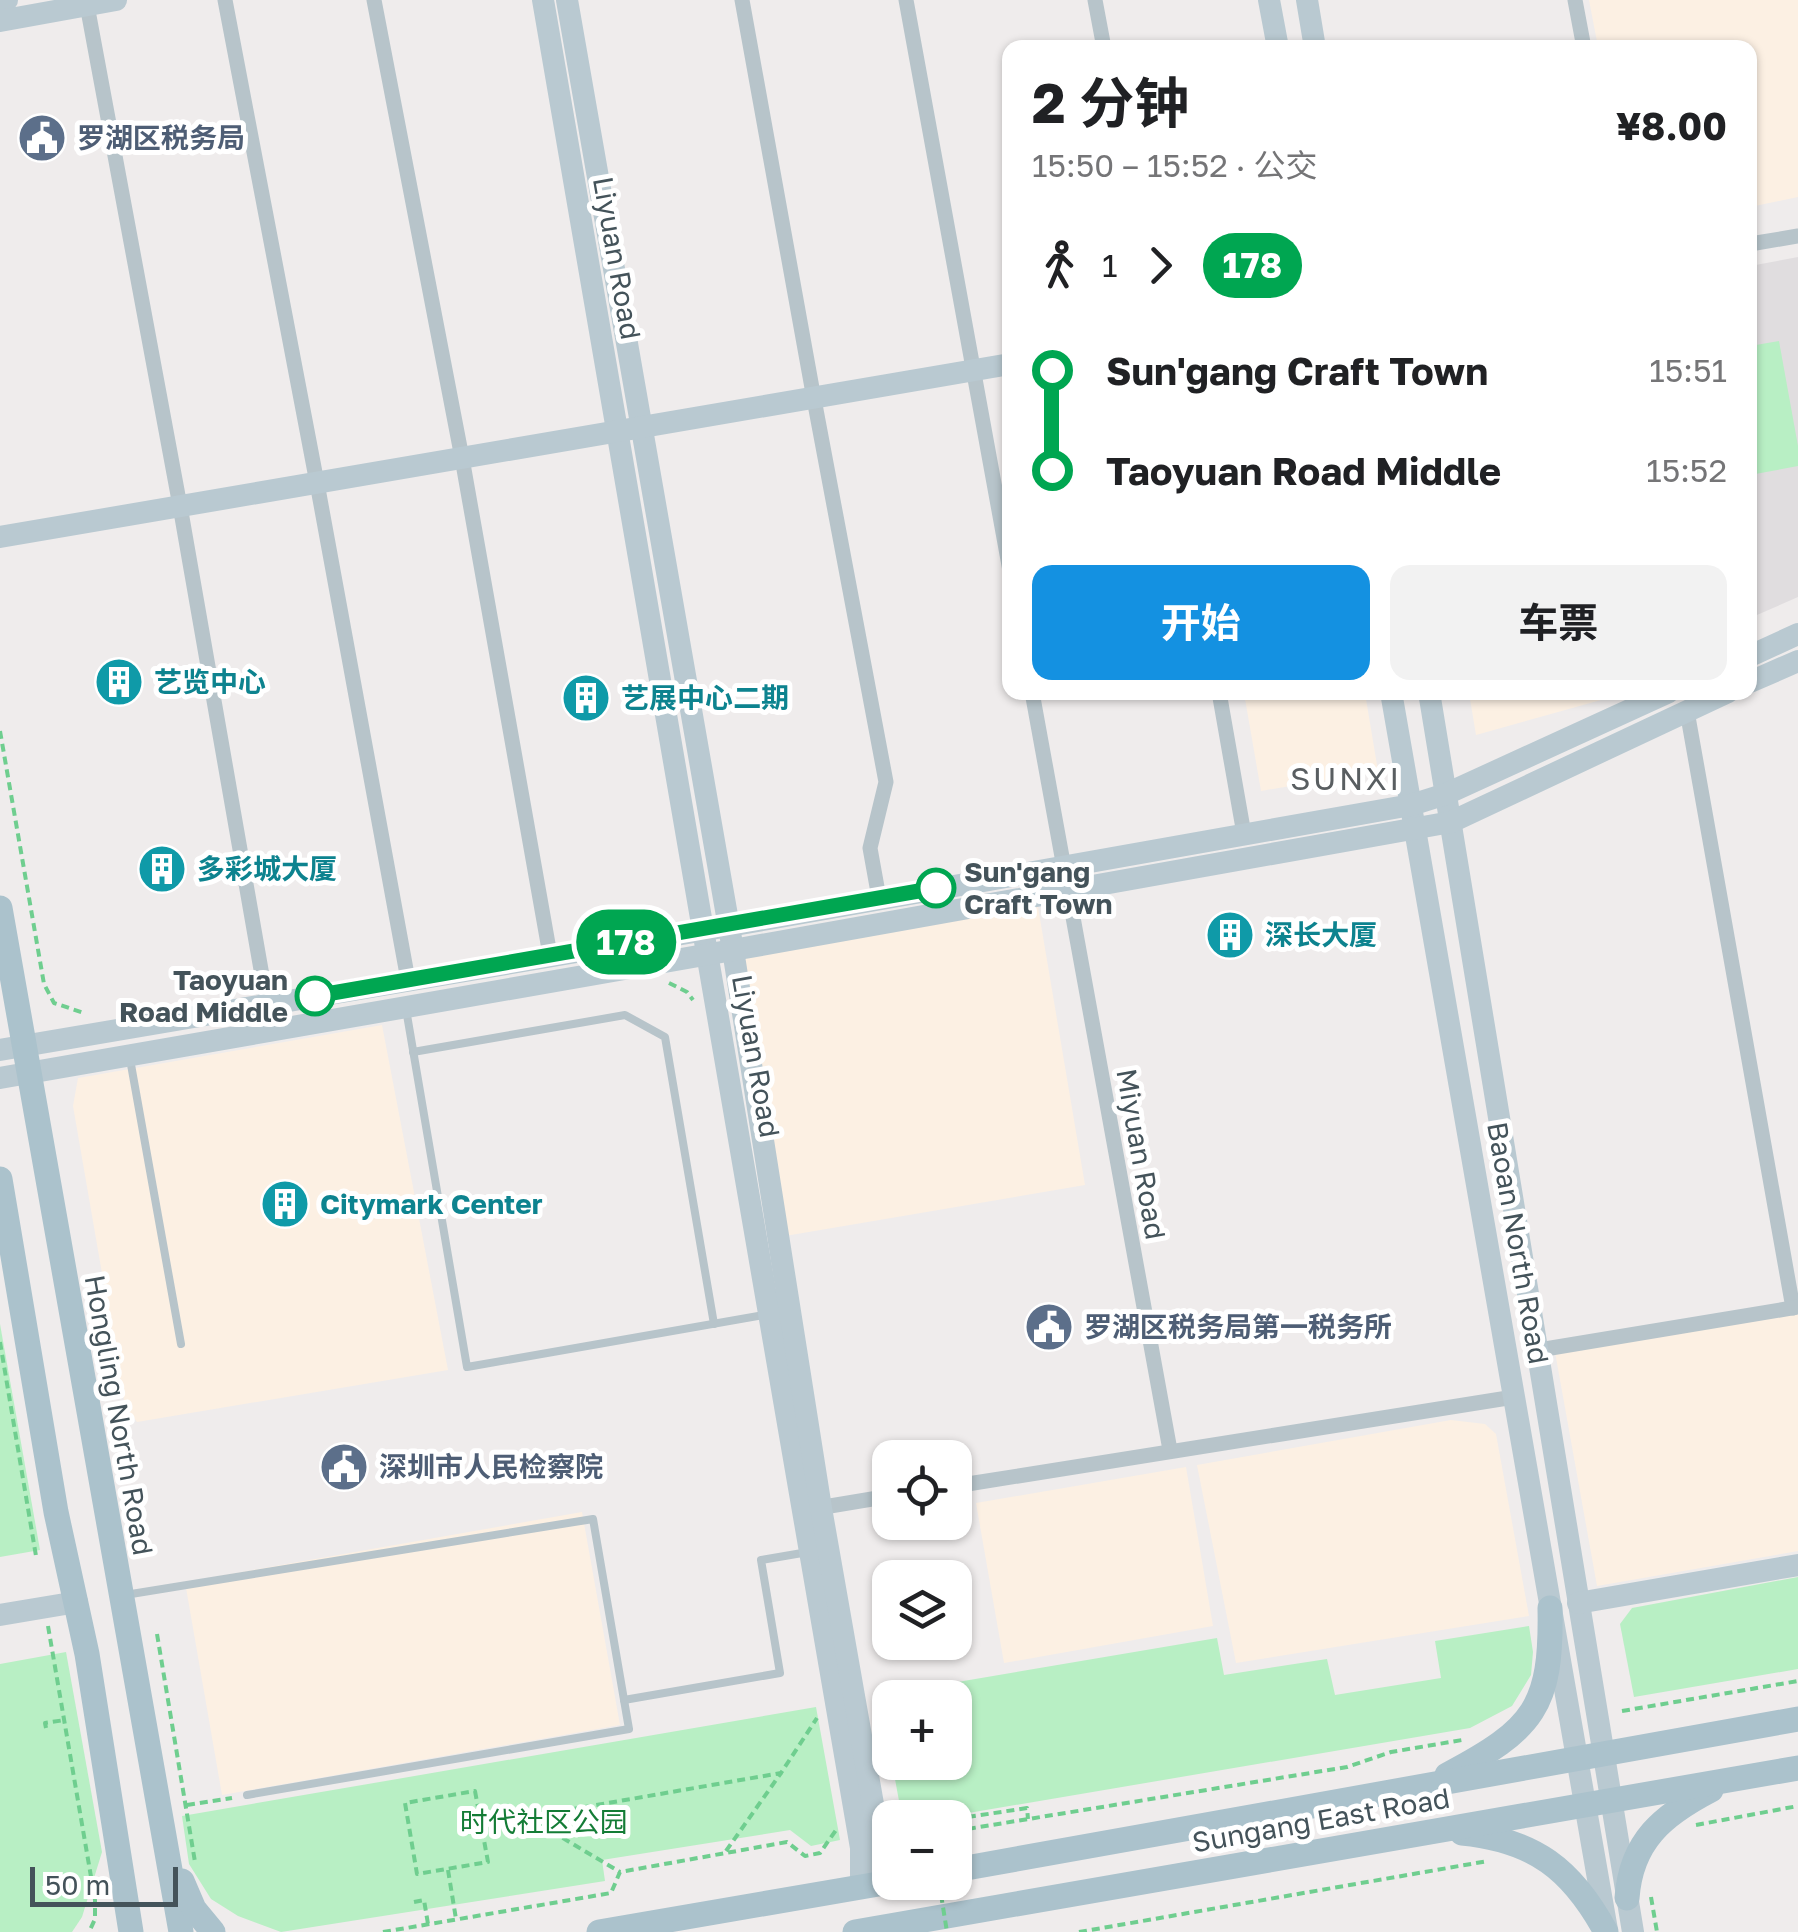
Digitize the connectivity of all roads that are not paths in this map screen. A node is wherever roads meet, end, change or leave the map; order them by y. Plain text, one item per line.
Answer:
1 (116, 0) edge
2 (225, 0) edge
3 (374, 0) edge
4 (543, 0) edge
5 (567, 0) edge
6 (742, 0) edge
7 (906, 0) edge
8 (1095, 0) edge
9 (1269, 0) edge
10 (1307, 0) edge
11 (1575, 0) edge
12 (88, 5) junction
13 (0, 21) edge
14 (1102, 40) edge
15 (1276, 40) edge
16 (1314, 40) edge
17 (1582, 40) edge
18 (1798, 236) edge
19 (1757, 243) edge
20 (1002, 365) edge
21 (974, 370) junction
22 (814, 398) junction
23 (642, 427) junction
24 (616, 431) junction
25 (462, 458) junction
26 (318, 483) junction
27 (180, 506) junction
28 (1002, 526) edge
29 (0, 536) edge
30 (1798, 634) edge
31 (1757, 653) edge
32 (1798, 661) edge
33 (1757, 679) edge
34 (1033, 700) edge
35 (1220, 700) edge
36 (1392, 700) edge
37 (1430, 700) edge
38 (1652, 700) edge
39 (1711, 700) edge
40 (1687, 711) junction
41 (1446, 794) junction
42 (1411, 805) junction
43 (1451, 822) junction
44 (1415, 830) junction
45 (1244, 834) junction
46 (1062, 866) junction
47 (1068, 891) junction
48 (879, 898) junction
49 (0, 908) edge
50 (728, 926) junction
51 (704, 930) junction
52 (733, 950) junction
53 (550, 955) junction
54 (708, 955) junction
55 (408, 980) junction
56 (267, 1004) junction
57 (406, 1007) junction
58 (12, 1048) edge
59 (413, 1052) junction
60 (130, 1055) junction
61 (29, 1073) junction
62 (0, 1078) edge
63 (0, 1180) edge
64 (1796, 1308) edge
65 (769, 1314) junction
66 (714, 1324) junction
67 (182, 1344) dead end
68 (1539, 1350) junction
69 (1514, 1397) junction
70 (1170, 1450) junction
71 (972, 1483) edge
72 (872, 1499) edge
73 (812, 1509) junction
74 (811, 1552) junction
75 (1798, 1565) edge
76 (120, 1596) junction
77 (77, 1602) junction
78 (1578, 1603) junction
79 (1550, 1608) junction
80 (0, 1615) edge
81 (624, 1700) junction
82 (1798, 1719) edge
83 (1604, 1754) junction
84 (1576, 1759) junction
85 (1798, 1768) edge
86 (1732, 1779) junction
87 (1426, 1786) junction
88 (247, 1795) road end
89 (1611, 1800) junction
90 (1585, 1804) junction
91 (872, 1805) edge
92 (1432, 1831) junction
93 (166, 1845) junction
94 (120, 1855) junction
95 (972, 1867) edge
96 (872, 1884) edge
97 (861, 1886) junction
98 (1627, 1898) junction
99 (110, 1932) edge
100 (132, 1932) edge
101 (180, 1932) edge
102 (213, 1932) edge
103 (600, 1932) edge
104 (856, 1932) edge
105 (1607, 1932) edge
106 (1633, 1932) edge

1 - 12 street
2 - 26 street
3 - 25 street
4 - 24 street, Liyuan Road
5 - 23 street, Liyuan Road
6 - 22 street
7 - 21 street
8 - 14 street
9 - 15 street
10 - 16 street
11 - 17 street
12 - 13 street
12 - 27 street
18 - 19 street
20 - 21 street
21 - 22 street
21 - 28 street
22 - 23 street
22 - 48 street
23 - 24 street
23 - 50 street, Liyuan Road
24 - 25 street
24 - 51 street, Liyuan Road
25 - 26 street
25 - 53 street
26 - 27 street
26 - 55 street
27 - 29 street
27 - 56 street
30 - 31 street
32 - 33 street
34 - 46 street, Miyuan Road
35 - 45 street
36 - 42 street, Baoan North Road
37 - 41 street, Baoan North Road
38 - 41 street
39 - 40 street
40 - 43 street
40 - 64 street
41 - 42 street
41 - 43 street, Baoan North Road
42 - 44 street, Baoan North Road
42 - 45 street
43 - 44 street
43 - 68 street, Baoan North Road
44 - 47 street
44 - 69 street, Baoan North Road
45 - 46 street
46 - 47 street, Miyuan Road
46 - 48 street
47 - 52 street
47 - 70 street, Miyuan Road
48 - 50 street
49 - 58 main road, Hongling North Road
50 - 51 street
50 - 52 street, Liyuan Road
51 - 53 street
51 - 54 street, Liyuan Road
52 - 54 street
52 - 73 street, Liyuan Road
53 - 55 street
54 - 57 street
54 - 65 street, Liyuan Road
55 - 56 street
56 - 58 street
57 - 59 lane
57 - 60 street
58 - 61 main road, Hongling North Road
59 - 66 lane
59 - 66 lane
60 - 61 street
60 - 67 lane
61 - 62 street
61 - 76 main road, Hongling North Road
63 - 77 main road
64 - 68 street
65 - 66 lane
65 - 73 street, Liyuan Road
68 - 78 street, Baoan North Road
69 - 70 street
69 - 79 street, Baoan North Road
70 - 71 street
72 - 73 street
73 - 74 street, Liyuan Road
73 - 91 street, Liyuan Road
74 - 81 lane
74 - 97 street, Liyuan Road
75 - 78 street
76 - 81 lane
76 - 93 main road, Hongling North Road
77 - 80 street
77 - 94 main road
78 - 83 street, Baoan North Road
79 - 84 street, Baoan North Road
79 - 87 main road
81 - 88 lane
82 - 83 main road, Sungang East Road
83 - 84 main road, Sungang East Road
83 - 89 street, Baoan North Road
84 - 87 main road, Sungang East Road
84 - 90 street, Baoan North Road
85 - 86 main road, Sungang East Road
86 - 89 main road, Sungang East Road
86 - 98 main road
87 - 95 main road, Sungang East Road
89 - 90 main road, Sungang East Road
89 - 98 street, Baoan North Road
90 - 92 main road, Sungang East Road
90 - 105 street, Baoan North Road
92 - 104 main road, Sungang East Road
92 - 105 main road
93 - 101 main road, Hongling North Road
93 - 102 main road
94 - 99 main road
94 - 100 main road
96 - 97 main road
97 - 103 main road
98 - 106 street, Baoan North Road

